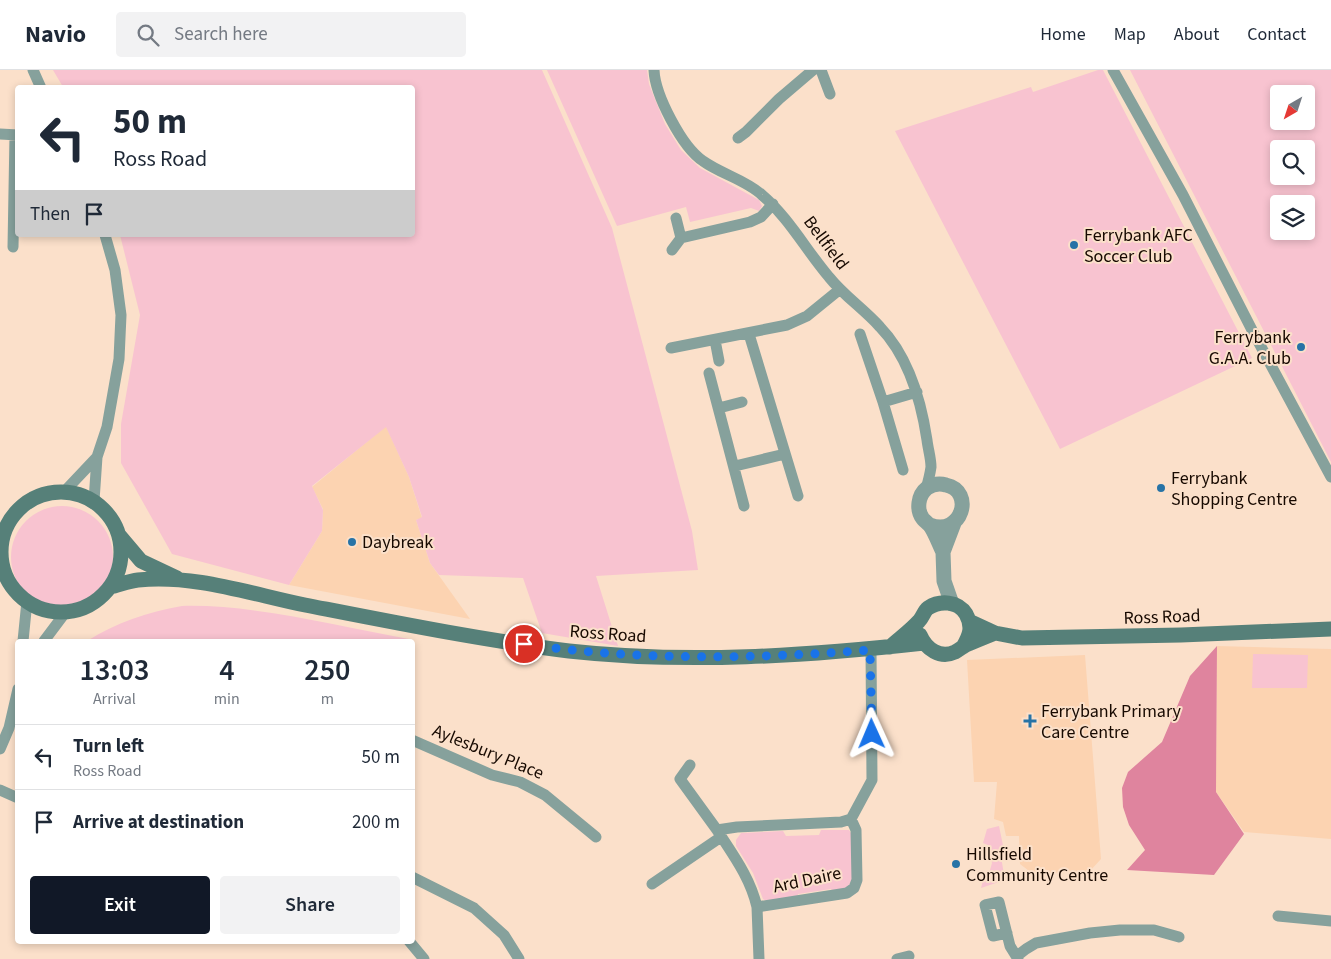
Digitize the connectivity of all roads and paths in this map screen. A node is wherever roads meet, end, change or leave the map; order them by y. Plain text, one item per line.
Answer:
1 (33, 70) edge
2 (654, 70) edge
3 (813, 70) edge
4 (821, 70) edge
5 (1113, 70) edge
6 (40, 85) edge
7 (830, 94) dead end
8 (0, 134) edge
9 (15, 135) edge
10 (738, 138) dead end
11 (15, 163) edge
12 (773, 204) junction
13 (676, 218) dead end
14 (106, 237) edge
15 (680, 238) junction
16 (12, 247) dead end
17 (672, 250) dead end
18 (839, 290) junction
19 (749, 334) junction
20 (860, 334) dead end
21 (714, 340) junction
22 (671, 348) dead end
23 (719, 361) dead end
24 (709, 373) dead end
25 (917, 392) junction
26 (742, 402) dead end
27 (882, 402) junction
28 (719, 408) junction
29 (785, 454) junction
30 (97, 457) junction
31 (931, 465) junction
32 (735, 466) junction
33 (903, 470) dead end
34 (1331, 477) edge
35 (947, 485) junction
36 (926, 489) junction
37 (63, 492) junction
38 (798, 496) dead end
39 (94, 501) junction
40 (744, 506) dead end
41 (954, 523) junction
42 (930, 525) junction
43 (3, 530) edge
44 (119, 535) junction
45 (943, 552) junction
46 (2, 573) edge
47 (180, 579) junction
48 (944, 581) junction
49 (110, 587) junction
50 (27, 601) junction
51 (952, 604) junction
52 (65, 613) junction
53 (924, 614) junction
54 (969, 620) junction
55 (1331, 629) edge
56 (995, 633) junction
57 (23, 639) edge
58 (46, 639) edge
59 (924, 643) junction
60 (963, 646) junction
61 (890, 647) junction
62 (870, 650) junction
63 (15, 702) edge
64 (415, 741) edge
65 (0, 749) edge
66 (690, 765) dead end
67 (0, 790) edge
68 (15, 797) edge
69 (851, 818) junction
70 (719, 833) junction
71 (596, 837) dead end
72 (415, 878) edge
73 (652, 884) dead end
74 (757, 907) junction
75 (1278, 916) dead end
76 (1331, 921) edge
77 (1007, 933) dead end
78 (1179, 937) dead end
79 (412, 944) edge
80 (1017, 958) edge
81 (424, 959) edge
82 (519, 959) edge
83 (760, 959) edge

1 - 6 street
2 - 12 street, Bellfield
3 - 10 street
4 - 7 street
5 - 34 street
8 - 9 street
11 - 16 street
12 - 15 street
12 - 18 street, Bellfield
13 - 15 street
14 - 30 street
15 - 17 street
18 - 19 street
18 - 25 street, Bellfield
19 - 21 street
19 - 29 street
20 - 27 street
21 - 22 street
21 - 23 street
24 - 28 street
25 - 27 street
25 - 31 street, Bellfield
26 - 28 street
27 - 33 street
28 - 32 street
29 - 32 street
29 - 38 street
30 - 37 street
30 - 39 street
31 - 35 street
31 - 36 street, Bellfield
32 - 40 street
35 - 36 street
35 - 41 street
36 - 42 street
37 - 39 main road
37 - 43 main road
39 - 44 main road
41 - 42 street
41 - 45 street
42 - 45 street
43 - 46 main road
44 - 47 main road
44 - 49 main road
45 - 48 street
46 - 50 main road
47 - 49 main road
47 - 62 main road, Ross Road
48 - 51 street
48 - 53 street
49 - 52 main road
50 - 52 main road
50 - 57 street
51 - 53 main road
51 - 54 main road
52 - 58 street
53 - 59 main road
53 - 61 main road
54 - 56 main road, Ross Road
54 - 60 main road
55 - 56 main road, Ross Road
56 - 60 main road
59 - 60 main road
59 - 61 main road, Ross Road
61 - 62 main road, Ross Road
62 - 69 street
63 - 65 street
64 - 71 street, Aylesbury Place
66 - 70 street, Ard Daire
67 - 68 street
69 - 70 street
69 - 74 street, Ard Daire
70 - 73 street
70 - 74 street, Ard Daire
72 - 82 street
74 - 83 street, Ard Daire
75 - 76 street
77 - 80 street
78 - 80 street
79 - 81 street

